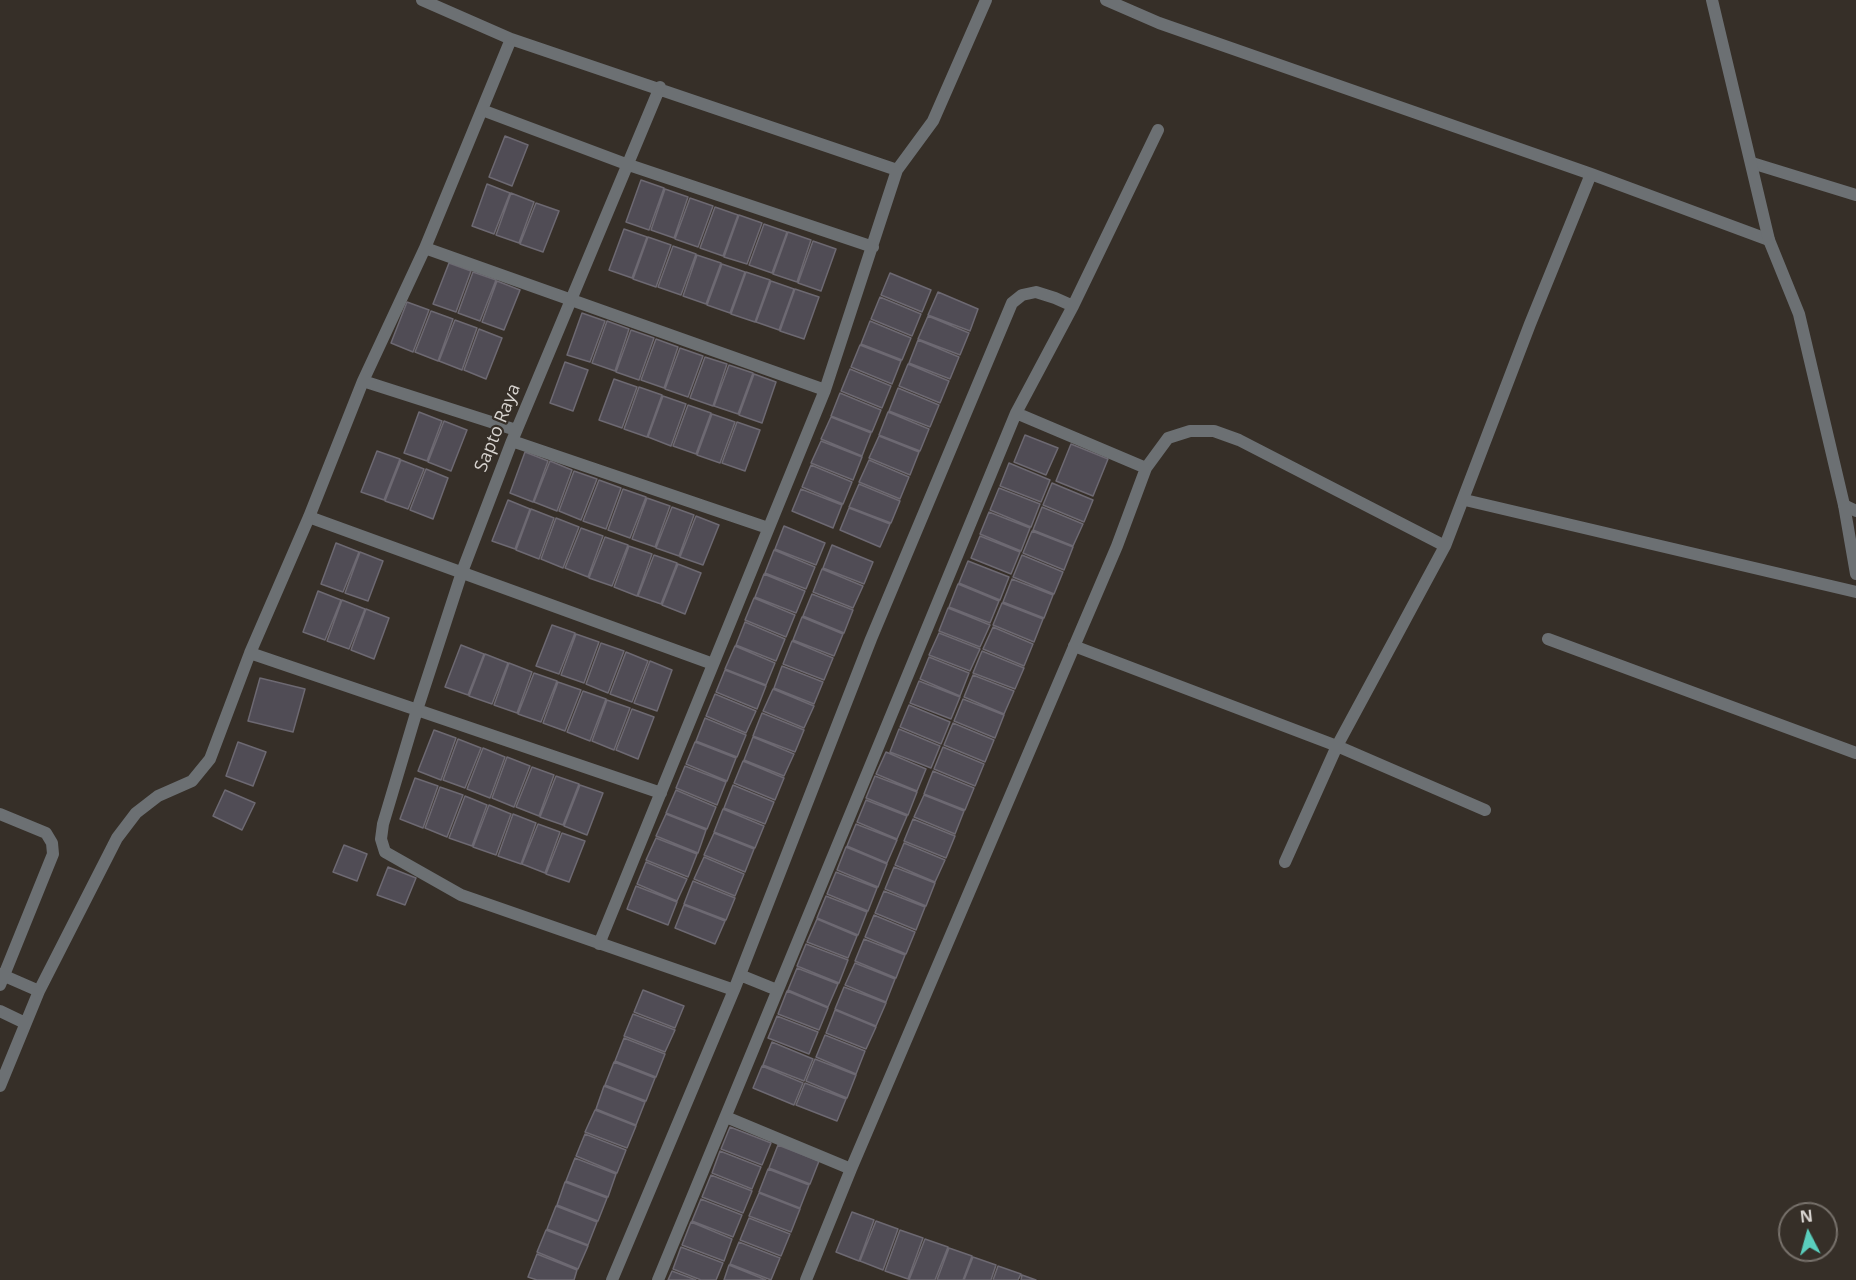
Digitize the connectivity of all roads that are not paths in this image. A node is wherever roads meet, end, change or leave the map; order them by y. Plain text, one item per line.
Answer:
1 (422, 0) edge
2 (986, 0) edge
3 (1106, 0) edge
4 (1712, 0) edge
5 (511, 39) junction
6 (660, 87) junction
7 (482, 111) junction
8 (1158, 130) dead end
9 (1752, 163) junction
10 (626, 164) junction
11 (897, 170) junction
12 (1591, 174) junction
13 (1856, 195) edge
14 (1769, 240) junction
15 (873, 247) junction
16 (425, 248) junction
17 (570, 300) junction
18 (1073, 306) junction
19 (363, 381) junction
20 (825, 390) junction
21 (1016, 413) junction
22 (514, 436) junction
23 (1146, 468) junction
24 (1465, 500) junction
25 (1850, 508) edge
26 (309, 517) junction
27 (768, 528) junction
28 (1445, 546) junction
29 (462, 572) junction
30 (1856, 574) edge
31 (1856, 592) edge
32 (1548, 639) dead end
33 (1074, 646) junction
34 (250, 653) junction
35 (713, 664) junction
36 (417, 710) junction
37 (1337, 746) junction
38 (1856, 753) edge
39 (661, 793) junction
40 (1485, 810) dead end
41 (0, 814) edge
42 (1286, 862) dead end
43 (599, 944) junction
44 (740, 975) junction
45 (1, 978) edge
46 (734, 990) junction
47 (777, 990) junction
48 (39, 991) junction
49 (0, 1011) edge
50 (25, 1023) junction
51 (0, 1086) edge
52 (726, 1117) junction
53 (851, 1169) junction
54 (612, 1280) edge
55 (658, 1280) edge
56 (806, 1280) edge

1 - 5 street
2 - 11 street
3 - 12 street
4 - 9 street
5 - 6 street
5 - 7 street
6 - 10 street, Sapto Raya
6 - 11 street
7 - 10 street
7 - 16 street
8 - 18 street
9 - 13 street
9 - 14 street
10 - 15 street
10 - 17 street, Sapto Raya
11 - 15 street
12 - 14 street
12 - 24 street
14 - 25 street
15 - 20 street
16 - 17 street
16 - 19 street
17 - 20 street
17 - 22 street, Sapto Raya
18 - 21 street
18 - 44 street
19 - 22 street
19 - 26 street
20 - 27 street
21 - 23 street
21 - 47 street
22 - 27 street
22 - 29 street, Sapto Raya
23 - 28 street
23 - 33 street
24 - 28 street
24 - 31 street
25 - 30 street
26 - 29 street
26 - 34 street
27 - 35 street
28 - 37 street
29 - 35 street
29 - 36 street, Sapto Raya
32 - 38 street
33 - 37 street
33 - 53 street
34 - 36 street
34 - 48 street
35 - 39 street
36 - 39 street
36 - 43 street, Sapto Raya
37 - 40 street
37 - 42 street
39 - 43 street
41 - 45 street
43 - 46 street
44 - 46 street
44 - 47 street
45 - 48 street
46 - 54 street
47 - 52 street
48 - 50 street
49 - 50 street
50 - 51 street
52 - 53 street
52 - 55 street
53 - 56 street

